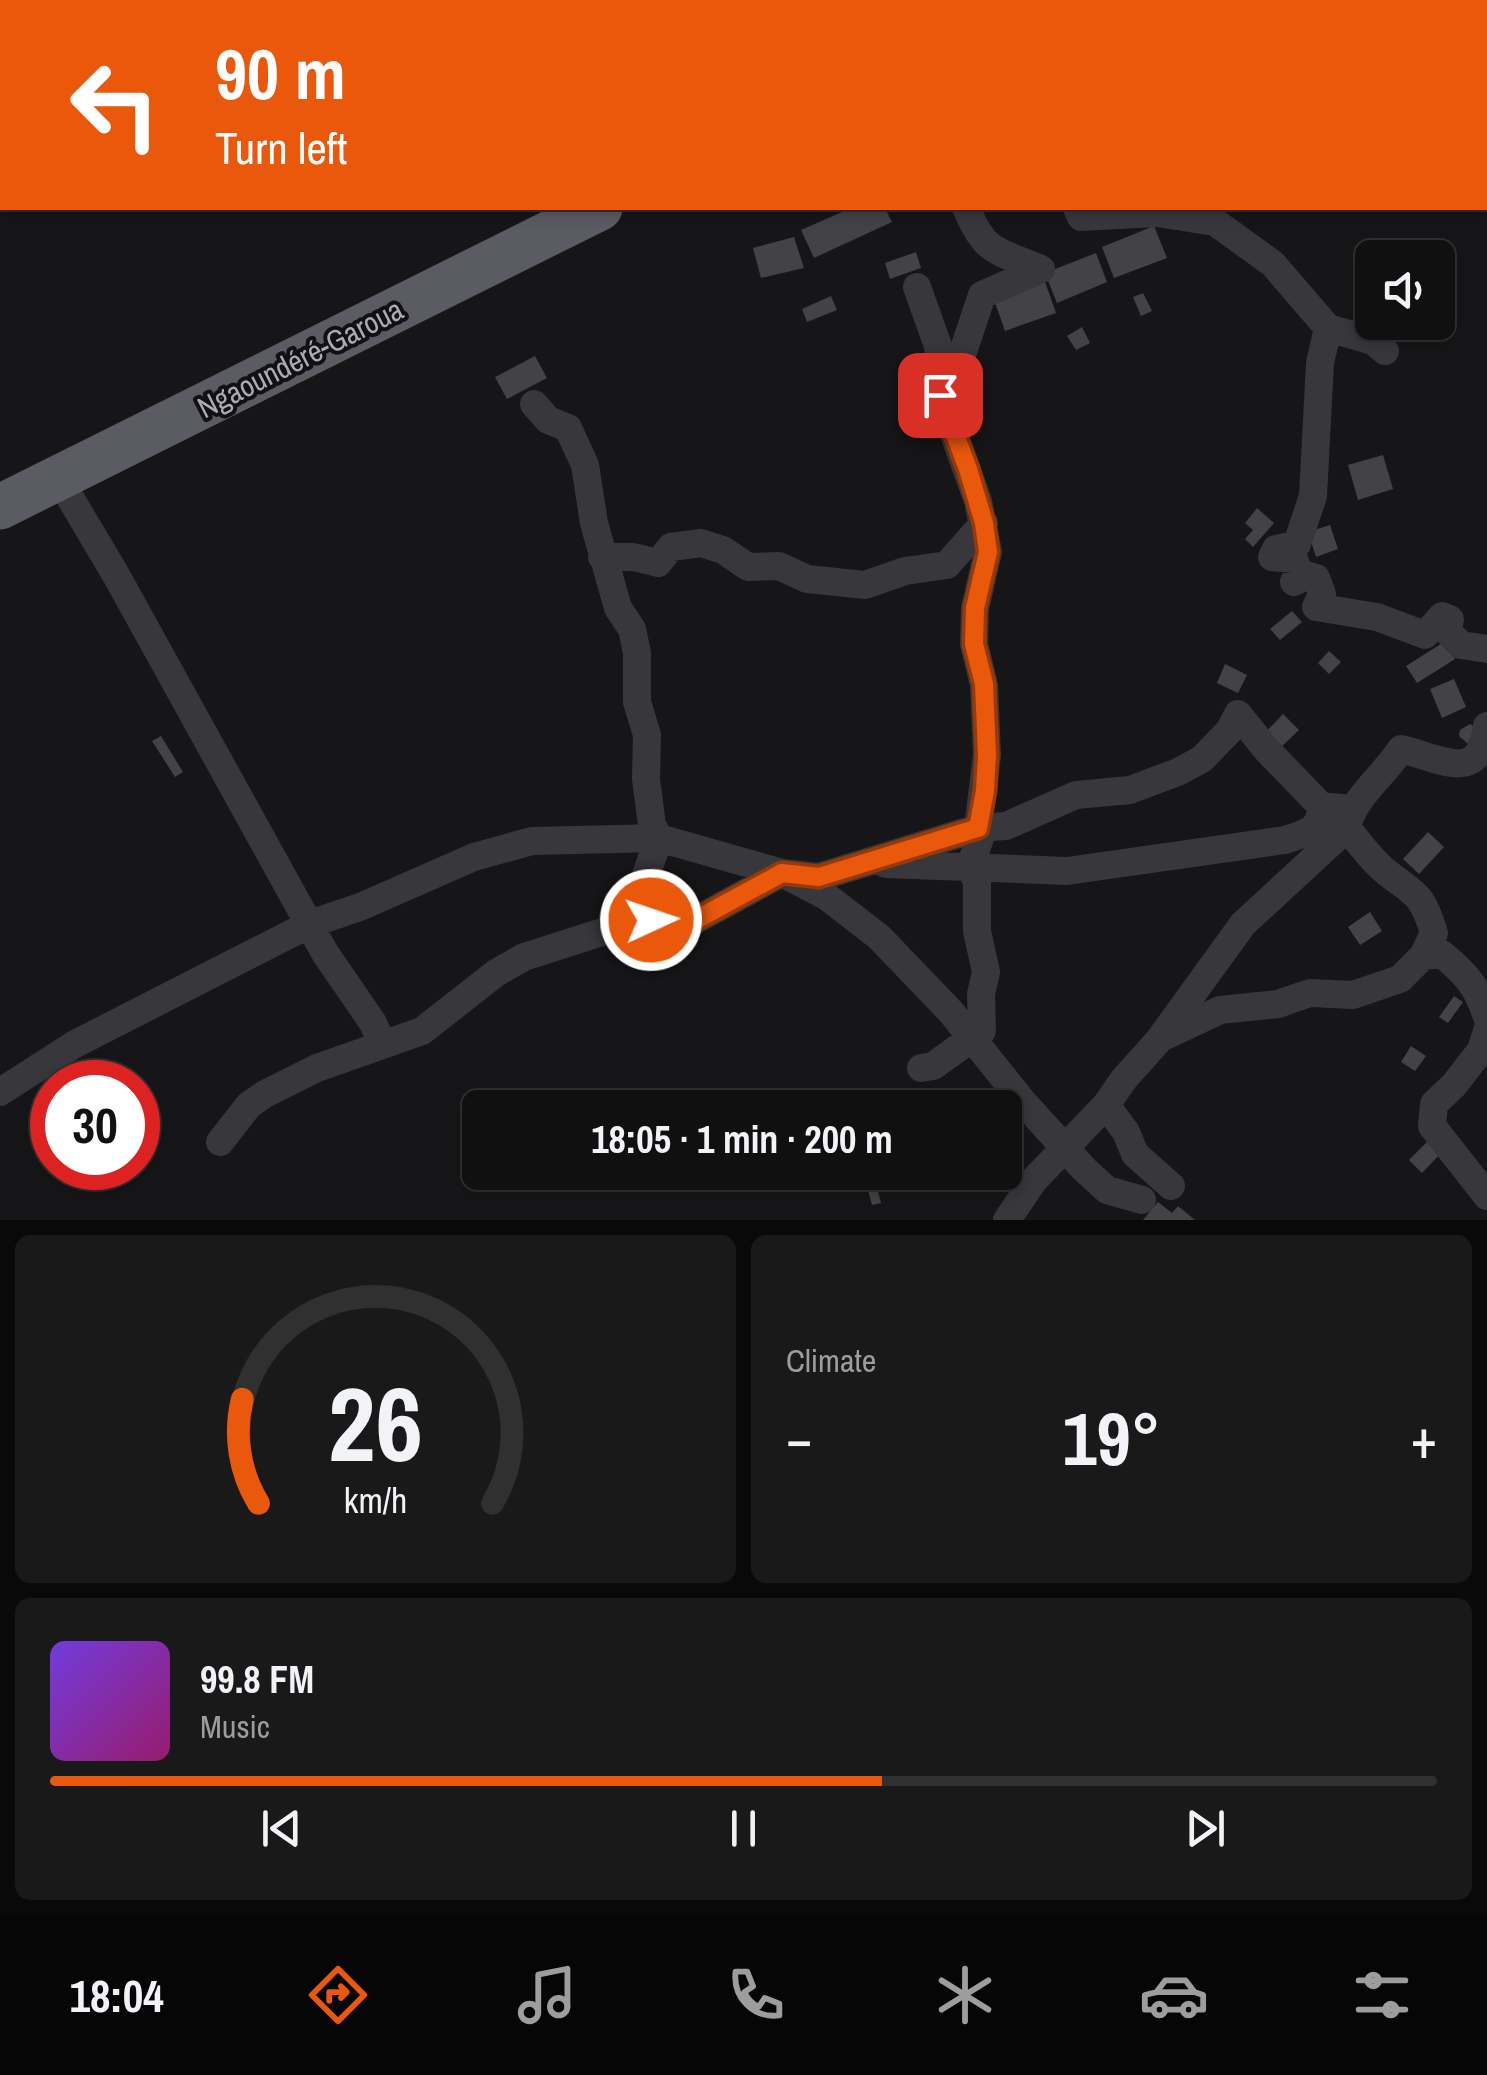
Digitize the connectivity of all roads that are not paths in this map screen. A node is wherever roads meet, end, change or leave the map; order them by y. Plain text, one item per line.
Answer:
1 (596, 210) edge
2 (967, 210) edge
3 (1078, 210) edge
4 (917, 288) dead end
5 (1328, 328) junction
6 (1385, 350) dead end
7 (940, 370) junction
8 (534, 404) dead end
9 (59, 480) junction
10 (0, 507) edge
11 (984, 523) junction
12 (602, 557) junction
13 (1487, 649) edge
14 (1487, 704) edge
15 (1487, 717) edge
16 (1487, 726) edge
17 (1322, 806) junction
18 (1349, 818) junction
19 (978, 828) junction
20 (658, 838) junction
21 (870, 863) junction
22 (970, 867) junction
23 (782, 873) junction
24 (651, 920) junction
25 (310, 924) junction
26 (1423, 956) junction
27 (1487, 1017) edge
28 (1487, 1032) edge
29 (974, 1039) junction
30 (1160, 1040) junction
31 (382, 1043) junction
32 (921, 1068) dead end
33 (0, 1092) edge
34 (1106, 1106) junction
35 (220, 1142) dead end
36 (1063, 1146) junction
37 (1172, 1186) dead end
38 (1487, 1196) edge
39 (1142, 1200) dead end
40 (1007, 1220) edge

1 - 9 highway, Ngaoundéré-Garoua
2 - 7 street
3 - 5 street
4 - 7 street
5 - 6 street
5 - 13 street
7 - 11 street
8 - 12 street
9 - 10 highway, Ngaoundéré-Garoua
9 - 25 street
11 - 12 street
11 - 19 street
12 - 20 street
14 - 15 street
16 - 18 street
17 - 18 street
17 - 19 street
17 - 22 street
18 - 26 street
18 - 30 street
19 - 21 street
19 - 22 street
20 - 23 street
20 - 24 street
20 - 25 street
21 - 22 street
21 - 23 street
22 - 29 street
23 - 24 street
23 - 29 street
24 - 31 street
25 - 31 street
25 - 33 street
26 - 27 street
26 - 30 street
28 - 38 street
29 - 32 street
29 - 36 street
30 - 34 street
31 - 35 street
34 - 36 street
34 - 37 street
36 - 39 street
36 - 40 street

